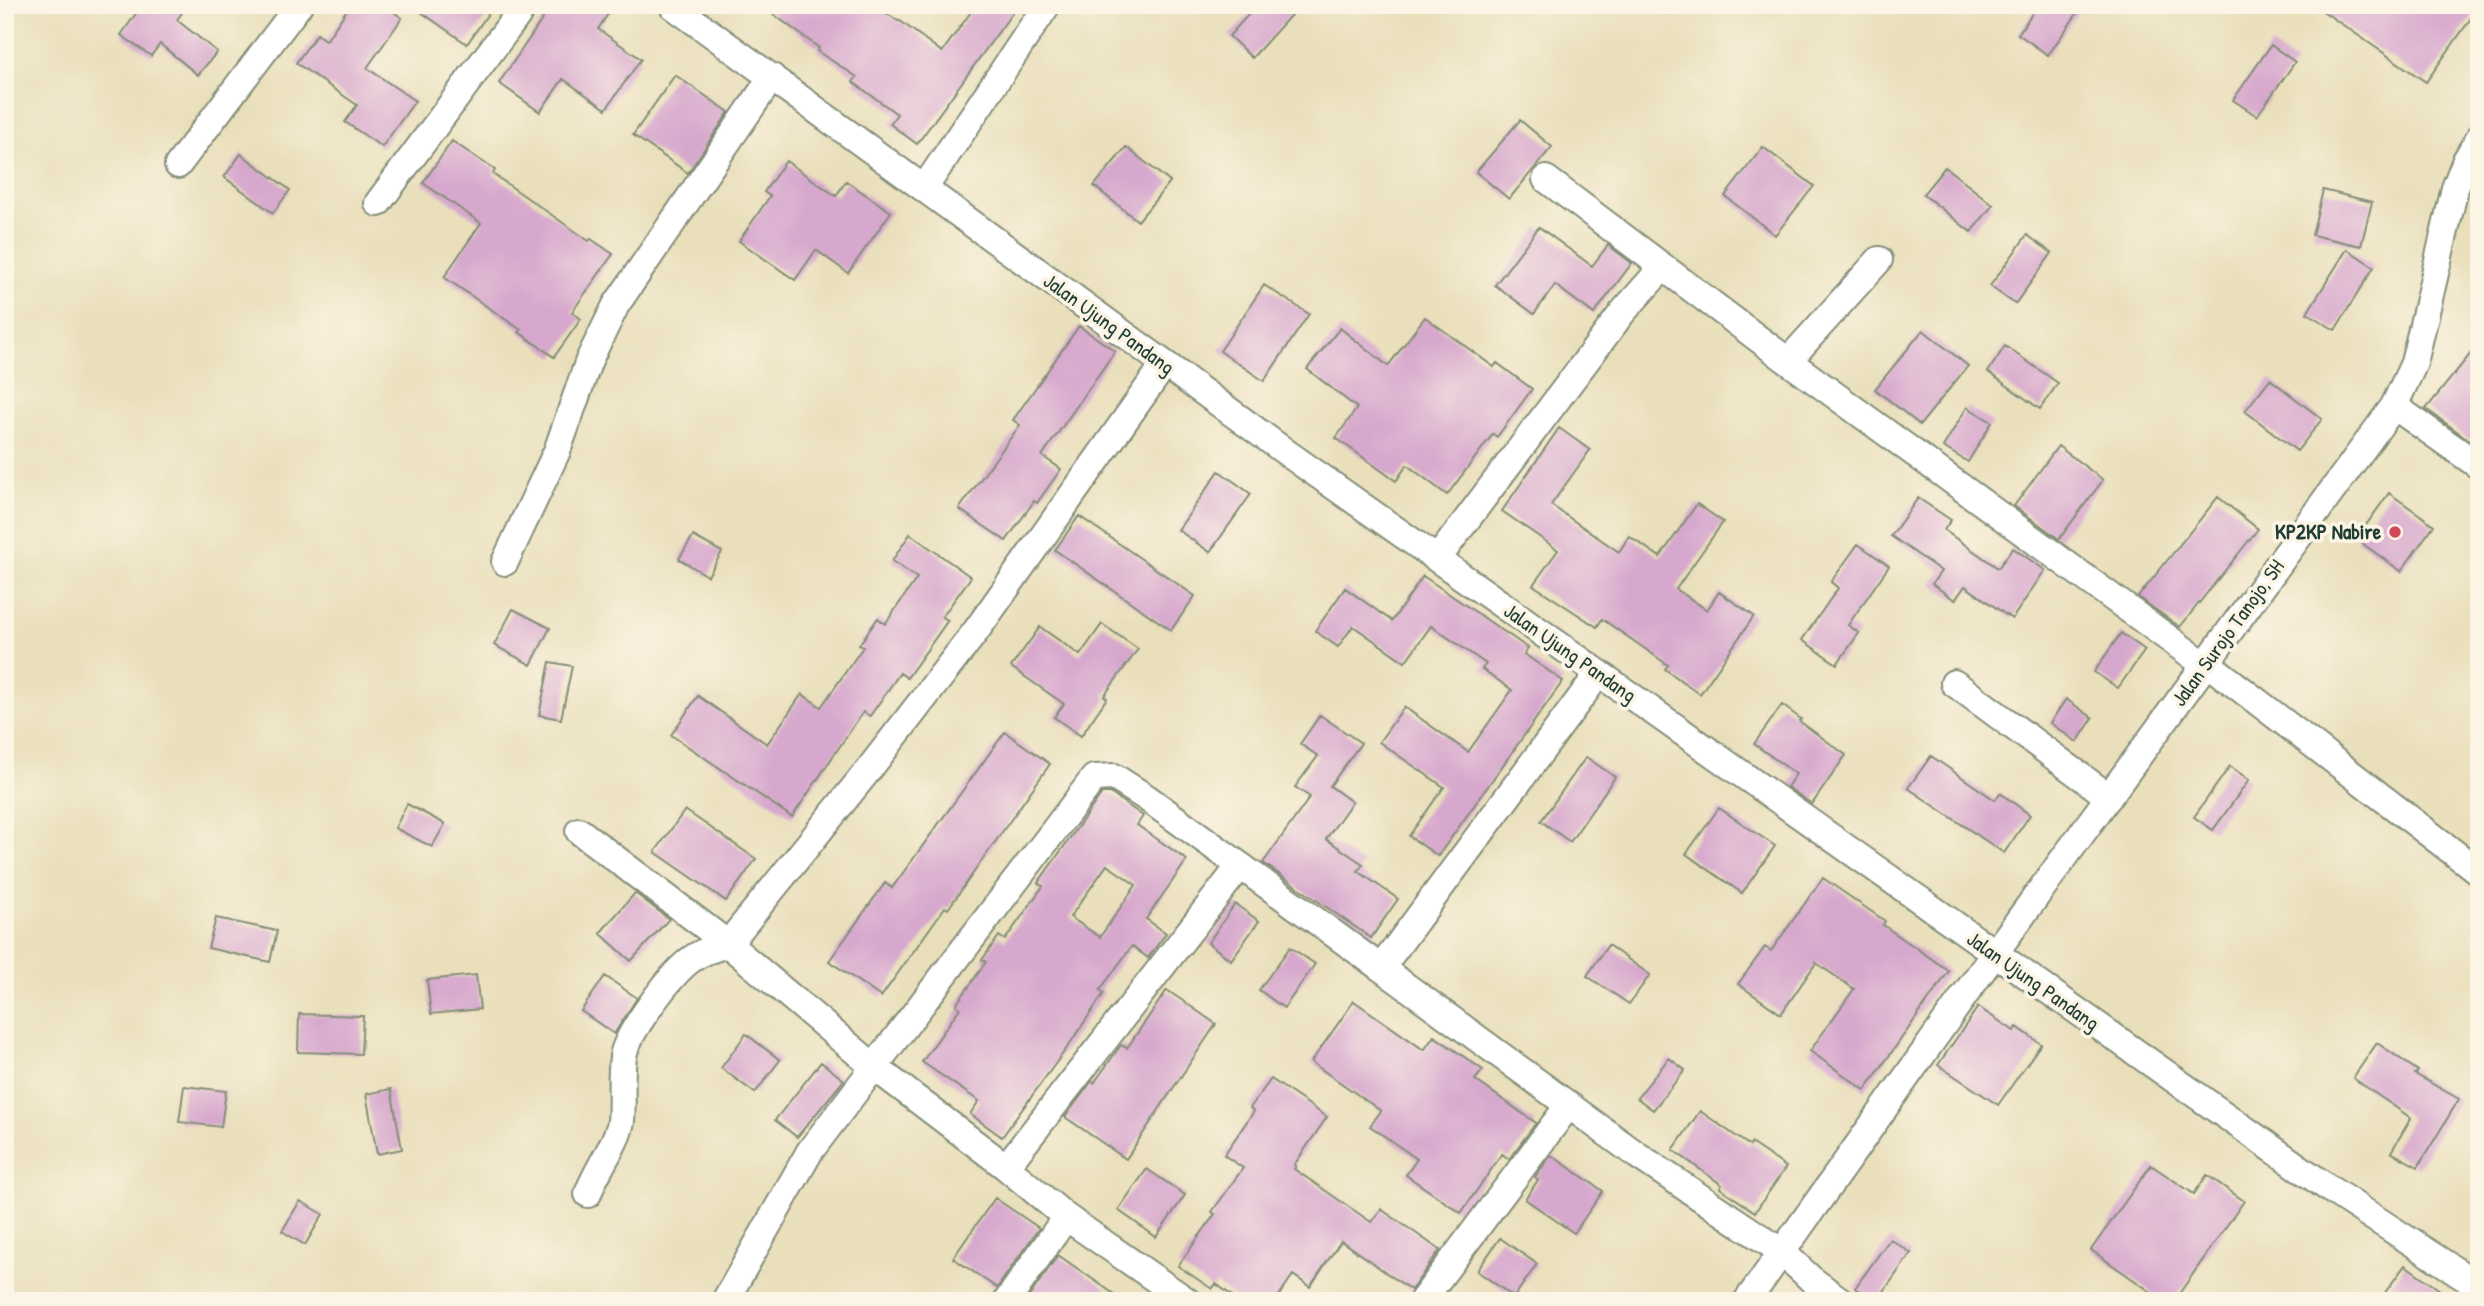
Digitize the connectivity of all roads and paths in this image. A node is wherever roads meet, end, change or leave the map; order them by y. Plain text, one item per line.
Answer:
1 (299, 5) edge
2 (525, 5) edge
3 (672, 5) edge
4 (1047, 5) edge
5 (772, 78) junction
6 (2479, 138) edge
7 (178, 165) dead end
8 (1546, 179) dead end
9 (925, 187) junction
10 (378, 203) dead end
11 (1880, 260) dead end
12 (1662, 268) junction
13 (1788, 361) junction
14 (1164, 365) junction
15 (2394, 406) junction
16 (2479, 466) edge
17 (1438, 558) junction
18 (505, 562) dead end
19 (2206, 664) junction
20 (1599, 673) junction
21 (1954, 683) dead end
22 (2109, 797) junction
23 (579, 831) dead end
24 (1240, 866) junction
25 (2479, 872) edge
26 (727, 944) junction
27 (1994, 954) junction
28 (1381, 968) junction
29 (873, 1066) junction
30 (1568, 1106) junction
31 (1006, 1167) junction
32 (588, 1194) dead end
33 (1066, 1217) junction
34 (1782, 1252) junction
35 (2479, 1286) edge
36 (725, 1301) edge
37 (1007, 1301) edge
38 (1187, 1301) edge
39 (1422, 1301) edge
40 (1747, 1301) edge
41 (1841, 1301) edge

1 - 7 street
2 - 10 street
3 - 5 street, Jalan Ujung Pandang
4 - 9 street
5 - 9 street, Jalan Ujung Pandang
5 - 18 street
6 - 15 street, Jalan Surojo Tanojo, SH
8 - 12 street
9 - 14 street, Jalan Ujung Pandang
11 - 13 street
12 - 13 street
12 - 17 street
13 - 19 street
14 - 17 street, Jalan Ujung Pandang
14 - 26 street
15 - 16 street
15 - 19 street, Jalan Surojo Tanojo, SH
17 - 20 street, Jalan Ujung Pandang
19 - 22 street, Jalan Surojo Tanojo, SH
19 - 25 street
20 - 27 street, Jalan Ujung Pandang
20 - 28 street
21 - 22 street
22 - 27 street, Jalan Surojo Tanojo, SH
23 - 26 street
24 - 28 street
24 - 29 street
24 - 31 street
26 - 29 street
26 - 32 street
27 - 34 street, Jalan Surojo Tanojo, SH
27 - 35 street, Jalan Ujung Pandang
28 - 30 street
29 - 31 street
29 - 36 street
30 - 34 street
30 - 39 street
31 - 33 street
33 - 37 street
33 - 38 street
34 - 40 street, Jalan Surojo Tanojo, SH
34 - 41 street

